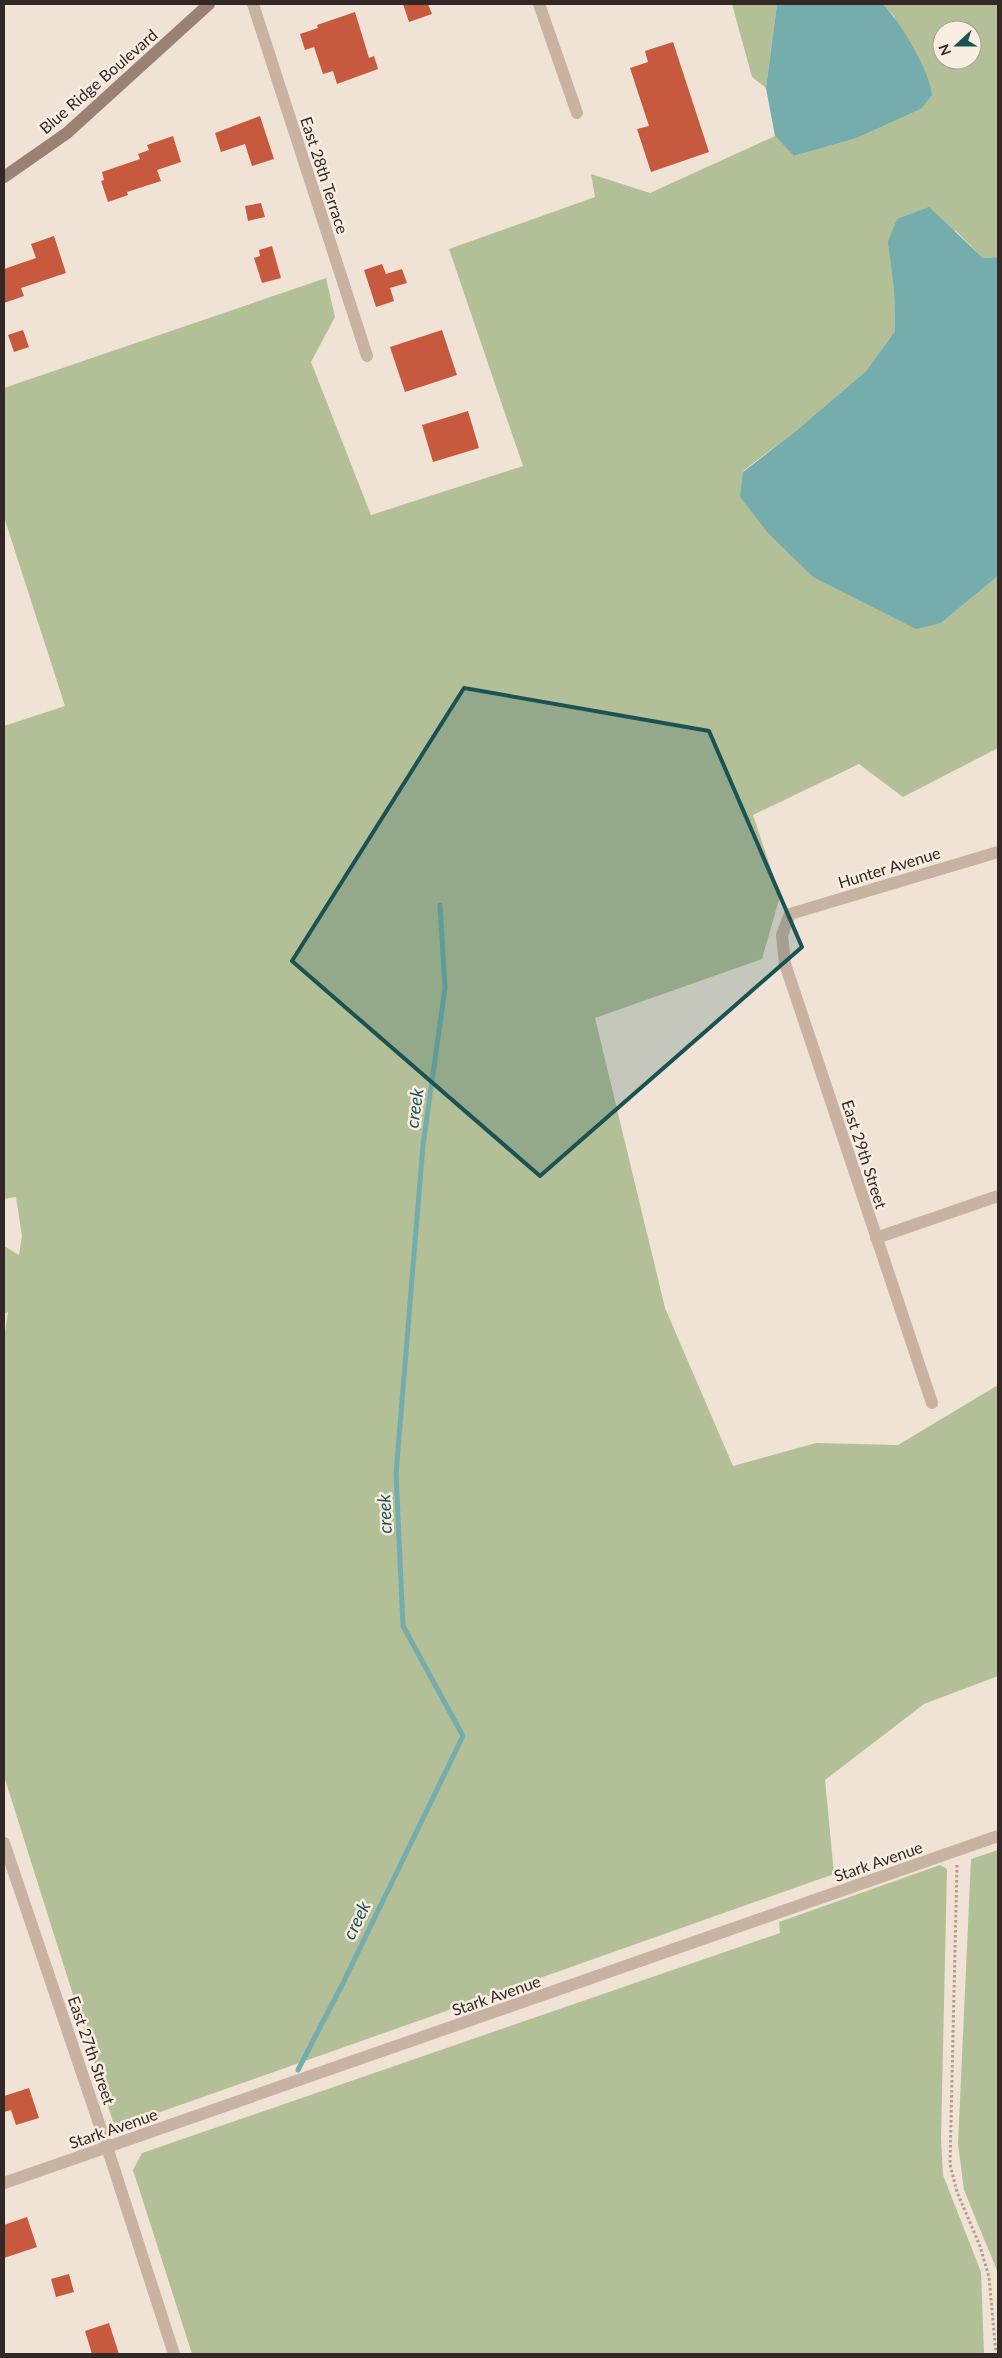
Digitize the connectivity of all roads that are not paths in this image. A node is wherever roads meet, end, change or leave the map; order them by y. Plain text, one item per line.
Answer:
1 (209, 4) edge
2 (253, 4) edge
3 (539, 4) edge
4 (577, 113) dead end
5 (4, 177) edge
6 (367, 356) dead end
7 (998, 852) edge
8 (790, 914) joint
9 (998, 1196) edge
10 (876, 1238) junction
11 (932, 1403) dead end
12 (998, 1836) edge
13 (4, 1843) edge
14 (107, 2147) junction
15 (4, 2183) edge
16 (174, 2354) edge

1 - 5 main road, Blue Ridge Boulevard
2 - 6 street, East 28th Terrace
3 - 4 street
7 - 8 street, Hunter Avenue
8 - 10 street, East 29th Street
9 - 10 street
10 - 11 street, East 29th Street
12 - 14 street, Stark Avenue
13 - 14 street, East 27th Street
14 - 15 street, Stark Avenue
14 - 16 street, East 27th Street

